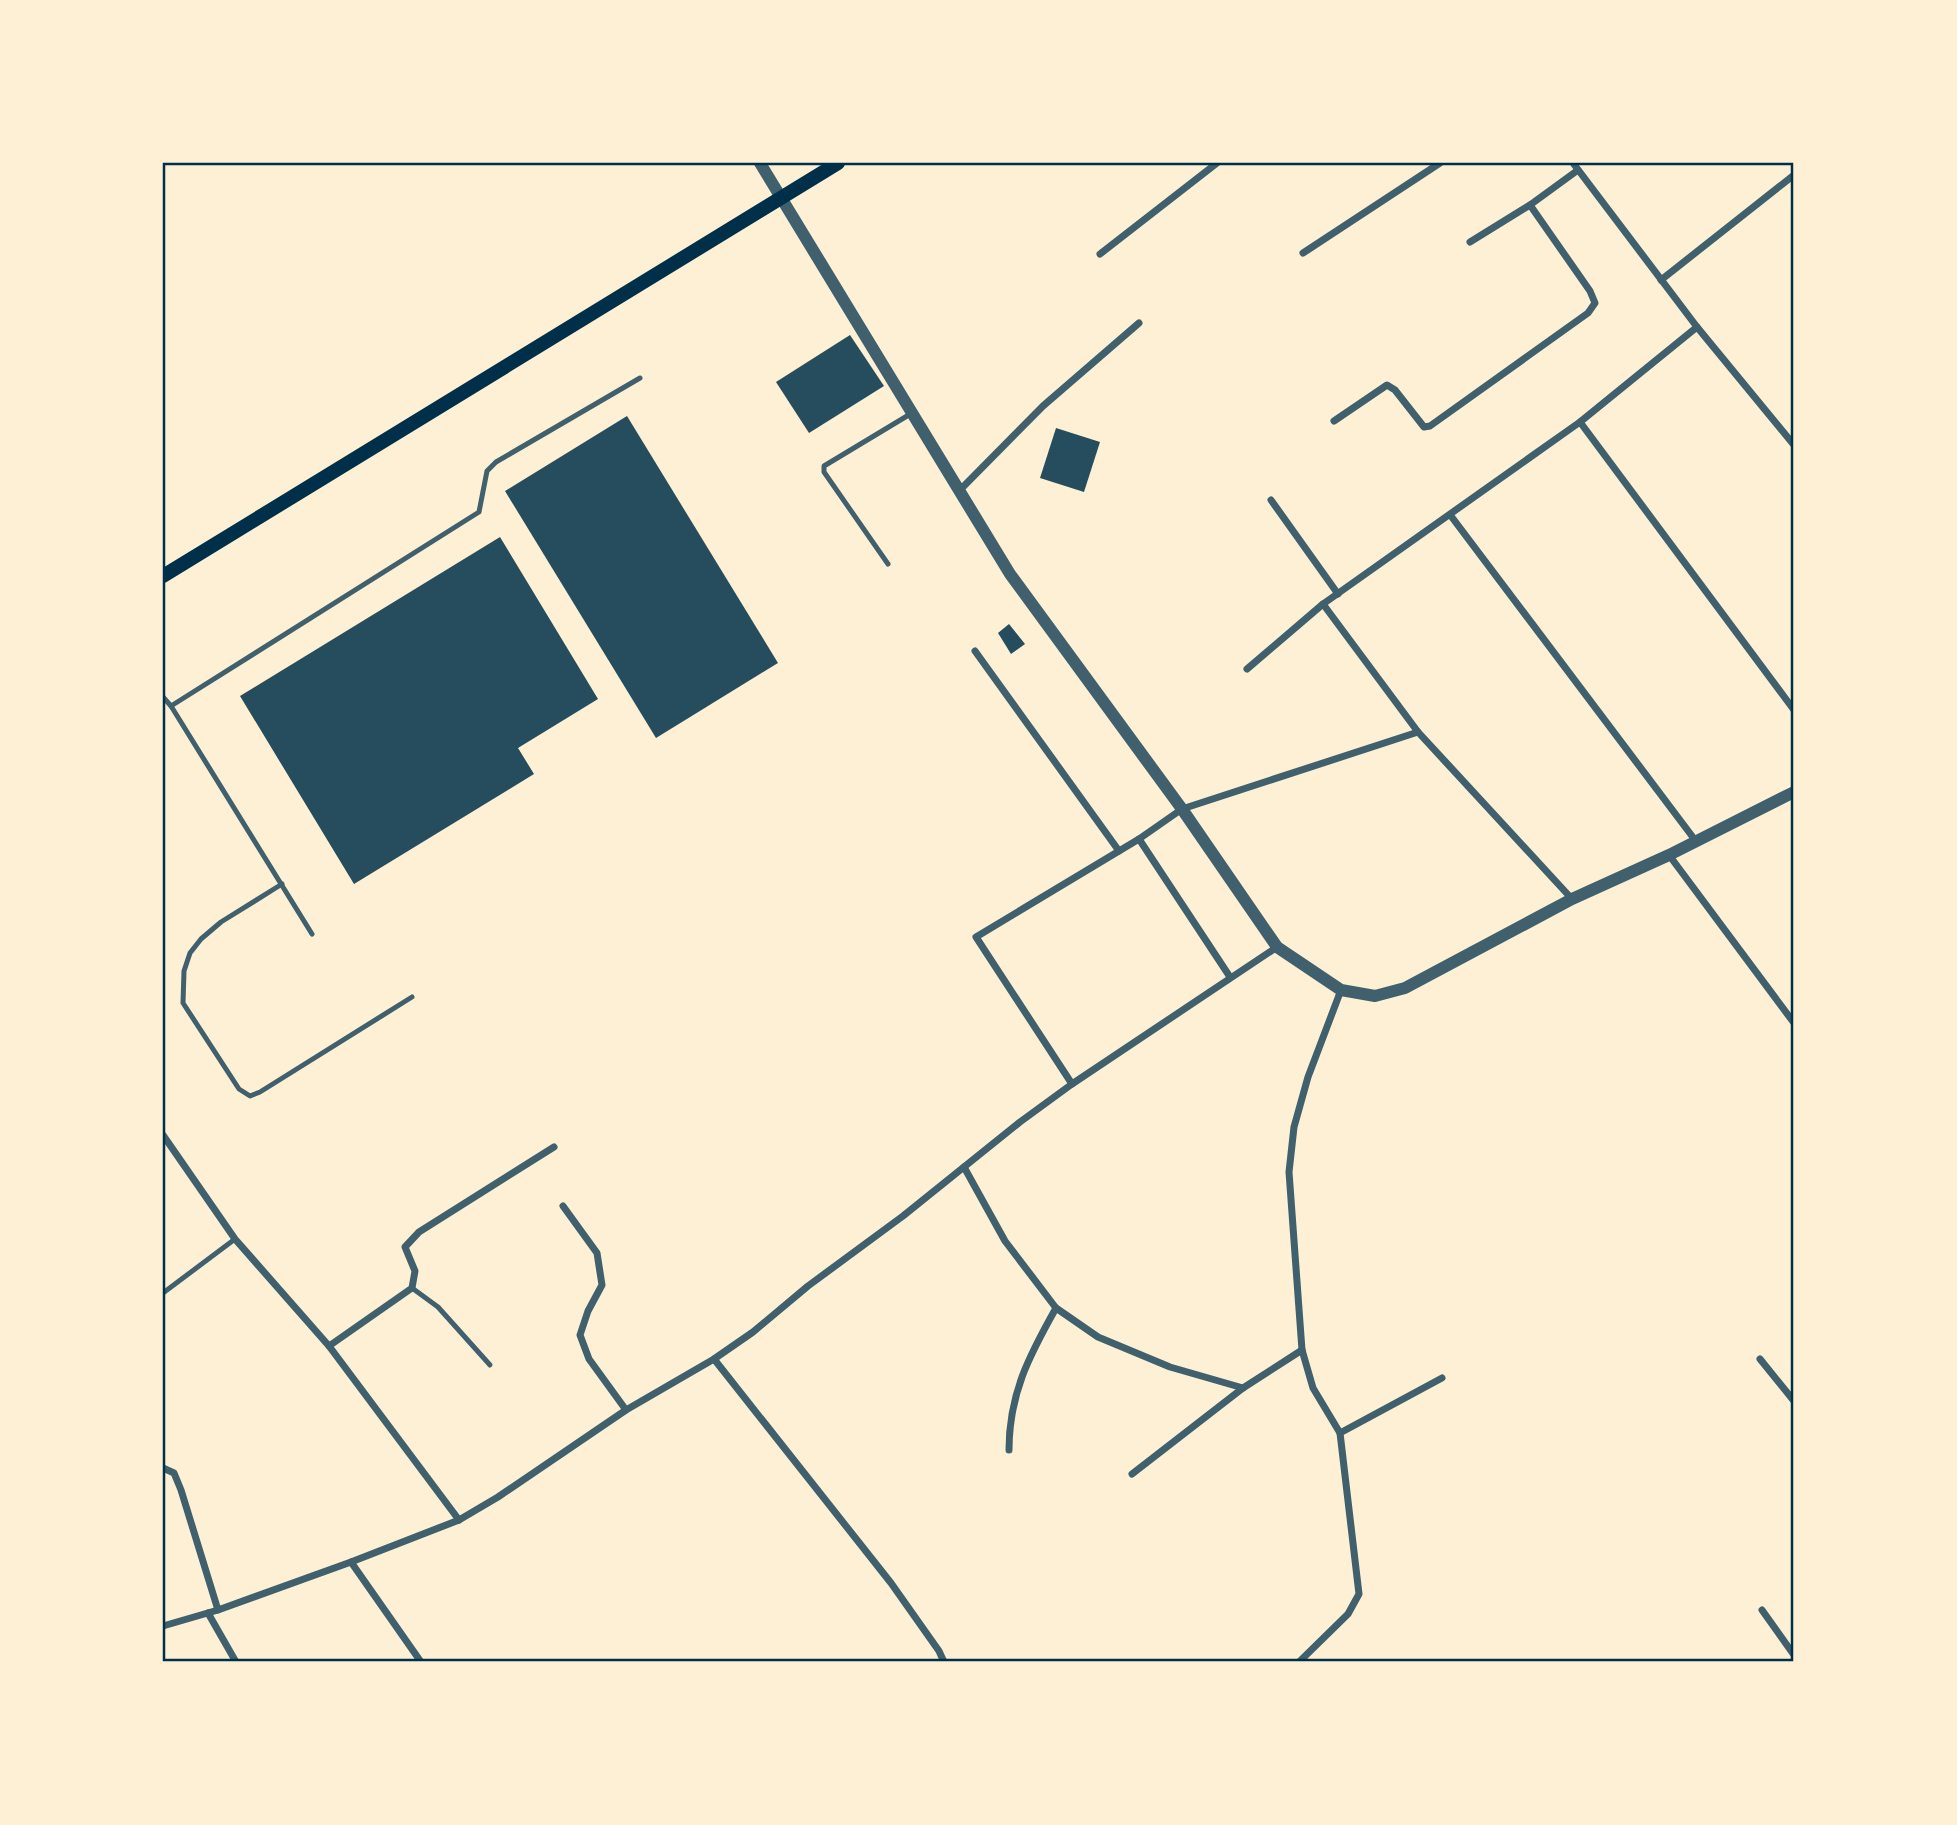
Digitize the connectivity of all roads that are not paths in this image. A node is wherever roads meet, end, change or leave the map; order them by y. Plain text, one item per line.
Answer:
1 (760, 163) edge
2 (838, 163) edge
3 (1217, 163) edge
4 (1440, 163) edge
5 (1576, 166) edge
6 (1794, 174) edge
7 (781, 198) junction
8 (1530, 205) junction
9 (1470, 242) dead end
10 (1303, 253) dead end
11 (1100, 254) dead end
12 (1661, 279) junction
13 (1139, 323) dead end
14 (1697, 327) junction
15 (640, 378) dead end
16 (912, 413) junction
17 (1334, 421) dead end
18 (1580, 422) junction
19 (1794, 444) edge
20 (959, 491) junction
21 (1271, 500) dead end
22 (1451, 516) junction
23 (888, 564) dead end
24 (163, 576) edge
25 (1338, 594) junction
26 (1323, 604) junction
27 (975, 652) dead end
28 (1247, 669) dead end
29 (163, 697) edge
30 (171, 706) junction
31 (1794, 710) edge
32 (1418, 733) junction
33 (1794, 792) edge
34 (1182, 809) junction
35 (1139, 839) junction
36 (1695, 840) junction
37 (1119, 851) junction
38 (1669, 855) junction
39 (282, 884) junction
40 (1572, 899) junction
41 (312, 934) dead end
42 (1277, 947) junction
43 (1230, 977) junction
44 (1341, 990) junction
45 (412, 997) dead end
46 (1794, 1023) edge
47 (1072, 1084) junction
48 (163, 1135) edge
49 (554, 1147) dead end
50 (964, 1167) junction
51 (563, 1206) dead end
52 (235, 1239) junction
53 (412, 1288) junction
54 (163, 1293) edge
55 (1056, 1308) junction
56 (329, 1346) junction
57 (1301, 1350) junction
58 (714, 1359) junction
59 (1760, 1359) dead end
60 (490, 1365) dead end
61 (1442, 1378) dead end
62 (1243, 1388) junction
63 (1794, 1401) edge
64 (626, 1410) junction
65 (1340, 1433) junction
66 (1009, 1450) dead end
67 (163, 1468) edge
68 (1132, 1474) dead end
69 (459, 1520) junction
70 (351, 1562) junction
71 (218, 1609) junction
72 (1762, 1610) dead end
73 (208, 1613) junction
74 (163, 1626) edge
75 (1794, 1655) edge
76 (236, 1662) edge
77 (421, 1662) edge
78 (944, 1662) edge
79 (1298, 1662) edge

1 - 7 street
2 - 7 main road
3 - 11 street
4 - 10 street
5 - 8 street
5 - 12 street
6 - 12 street
7 - 16 street
7 - 24 main road
8 - 9 street
8 - 17 street
12 - 14 street
13 - 20 street
14 - 18 street
14 - 19 street
15 - 30 lane
16 - 20 street
16 - 23 lane
18 - 22 street
18 - 31 street
20 - 34 street
21 - 25 street
22 - 25 street
22 - 36 street
25 - 26 street
26 - 28 street
26 - 32 street
27 - 37 street
29 - 30 lane
30 - 39 lane
32 - 34 street
32 - 40 street
33 - 36 street
34 - 35 street
34 - 42 street
35 - 37 street
35 - 43 street
36 - 38 street
37 - 47 street
38 - 40 street
38 - 46 street
39 - 41 lane
39 - 45 lane
40 - 44 street
42 - 43 street
42 - 44 street
43 - 47 street
44 - 57 street
47 - 50 street
48 - 52 street
49 - 53 street
50 - 55 street
50 - 58 street
51 - 64 street
52 - 54 lane
52 - 56 street
53 - 56 street
53 - 60 lane
55 - 62 street
55 - 66 street
56 - 69 street
57 - 62 street
57 - 65 street
58 - 64 street
58 - 78 street
59 - 63 street
61 - 65 street
62 - 68 street
64 - 69 street
65 - 79 street
67 - 71 street
69 - 70 street
70 - 71 street
70 - 77 street
71 - 73 street
72 - 75 street
73 - 74 street
73 - 76 street

